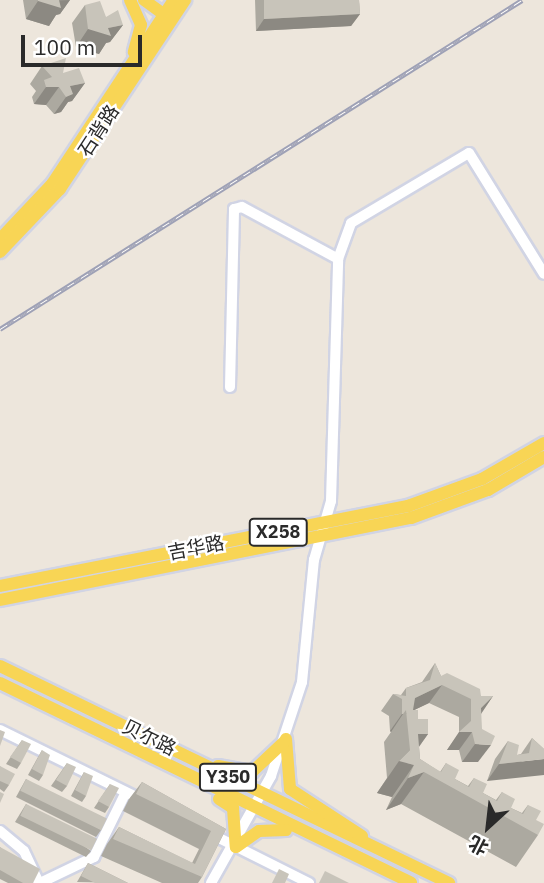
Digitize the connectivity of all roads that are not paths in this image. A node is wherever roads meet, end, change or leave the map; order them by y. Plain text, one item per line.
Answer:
1 (130, 0) edge
2 (144, 0) edge
3 (173, 7) edge
4 (127, 72) junction
5 (0, 239) edge
6 (0, 252) edge
7 (338, 259) junction
8 (544, 274) edge
9 (230, 387) dead end
10 (544, 443) edge
11 (544, 457) edge
12 (324, 523) junction
13 (321, 537) junction
14 (0, 586) edge
15 (3, 602) edge
16 (3, 665) edge
17 (0, 683) edge
18 (0, 730) edge
19 (286, 739) junction
20 (134, 750) junction
21 (192, 759) junction
22 (126, 792) junction
23 (262, 794) junction
24 (158, 808) edge
25 (254, 809) junction
26 (191, 824) edge
27 (0, 831) edge
28 (322, 842) junction
29 (236, 847) junction
30 (381, 852) junction
31 (39, 883) edge
32 (211, 883) edge
33 (309, 883) edge
34 (411, 883) edge
35 (449, 883) edge

1 - 4 main road
2 - 3 main road
3 - 4 main road, 石背路
3 - 6 main road, 石背路
4 - 5 main road, 石背路
7 - 8 street
7 - 9 street
7 - 12 street
10 - 12 main road, 吉华路 / X258
11 - 13 main road, 吉华路 / X258
12 - 13 street
12 - 14 main road, 吉华路 / X258
13 - 15 main road, 吉华路 / X258
13 - 19 street
16 - 21 main road, 贝尔路 / Y350
17 - 20 main road, 贝尔路 / Y350
18 - 22 street
19 - 21 main road
19 - 23 street
19 - 30 main road
20 - 25 main road, 贝尔路 / Y350
20 - 29 main road
21 - 23 main road, 贝尔路 / Y350
22 - 24 street
22 - 31 street
23 - 25 street
23 - 30 main road, 贝尔路 / Y350
25 - 28 main road, 贝尔路 / Y350
25 - 29 street
26 - 29 street
27 - 31 street
28 - 29 main road
28 - 34 main road, 贝尔路 / Y350
29 - 32 street
29 - 33 street
30 - 35 main road, 贝尔路 / Y350

